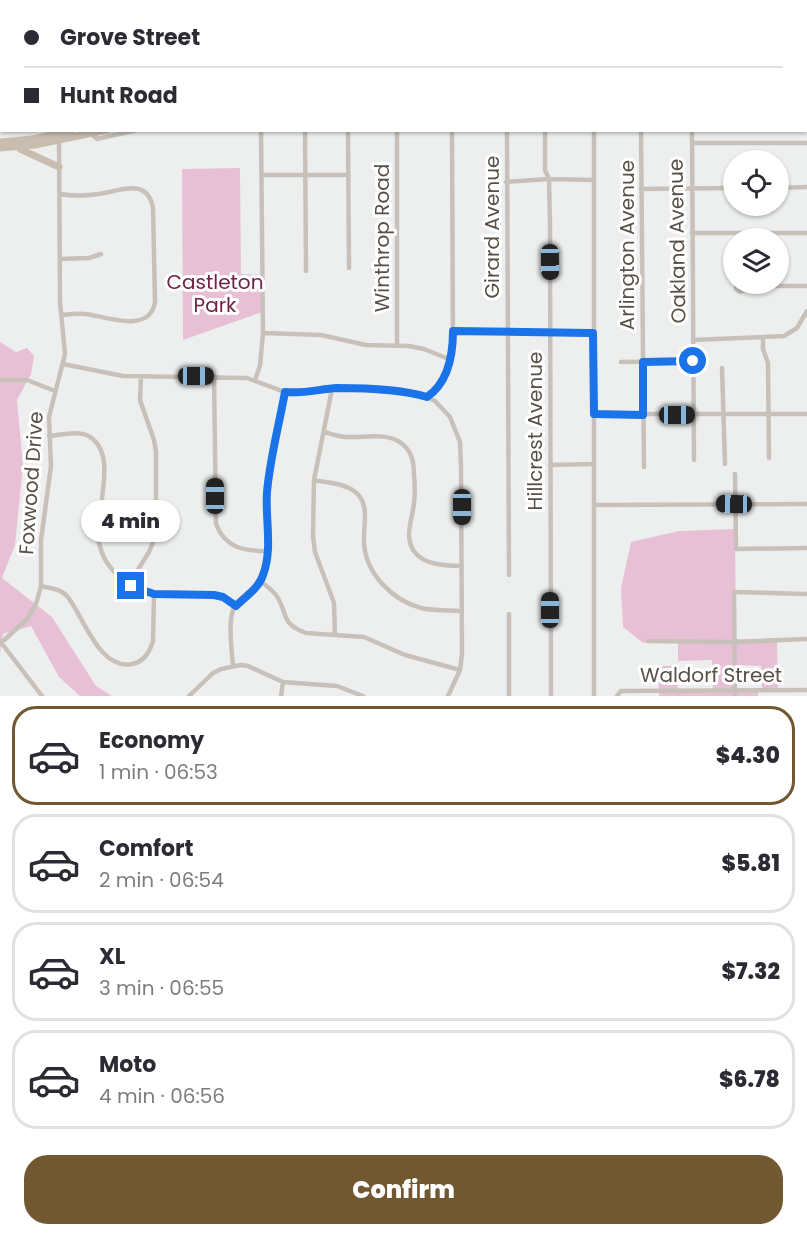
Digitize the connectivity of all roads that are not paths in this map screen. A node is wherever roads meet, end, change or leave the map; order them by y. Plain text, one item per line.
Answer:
1 (69, 132) edge
2 (99, 132) edge
3 (127, 132) edge
4 (261, 132) edge
5 (305, 132) edge
6 (348, 132) edge
7 (397, 132) edge
8 (452, 132) edge
9 (507, 132) edge
10 (545, 132) edge
11 (594, 132) edge
12 (641, 132) edge
13 (692, 132) edge
14 (91, 134) junction
15 (58, 137) junction
16 (0, 142) edge
17 (692, 143) junction
18 (807, 143) edge
19 (15, 147) junction
20 (0, 148) edge
21 (59, 167) junction
22 (348, 175) junction
23 (262, 176) junction
24 (305, 176) junction
25 (549, 179) junction
26 (594, 180) junction
27 (506, 182) junction
28 (723, 188) edge
29 (789, 188) edge
30 (807, 188) edge
31 (641, 189) junction
32 (692, 189) junction
33 (60, 194) junction
34 (692, 233) junction
35 (807, 233) edge
36 (807, 242) edge
37 (101, 254) dead end
38 (60, 259) junction
39 (349, 268) dead end
40 (306, 271) dead end
41 (789, 286) edge
42 (807, 286) edge
43 (807, 311) edge
44 (62, 315) junction
45 (453, 331) junction
46 (507, 332) junction
47 (550, 332) junction
48 (263, 333) junction
49 (593, 333) junction
50 (763, 338) junction
51 (693, 340) junction
52 (397, 345) junction
53 (451, 360) junction
54 (693, 361) junction
55 (621, 362) dead end
56 (643, 362) junction
57 (63, 364) junction
58 (722, 368) dead end
59 (141, 376) junction
60 (214, 376) junction
61 (0, 380) edge
62 (255, 380) junction
63 (332, 388) junction
64 (55, 391) junction
65 (285, 392) junction
66 (427, 397) junction
67 (594, 414) junction
68 (723, 414) junction
69 (769, 414) junction
70 (807, 414) edge
71 (643, 415) junction
72 (694, 415) junction
73 (324, 432) junction
74 (49, 436) junction
75 (769, 458) dead end
76 (694, 460) dead end
77 (594, 464) junction
78 (725, 464) dead end
79 (550, 465) junction
80 (644, 467) dead end
81 (735, 474) dead end
82 (314, 480) junction
83 (734, 504) junction
84 (807, 504) edge
85 (594, 505) junction
86 (807, 548) edge
87 (267, 551) junction
88 (462, 566) junction
89 (509, 575) dead end
90 (260, 581) junction
91 (129, 584) junction
92 (41, 586) junction
93 (154, 594) junction
94 (807, 594) edge
95 (236, 606) junction
96 (462, 611) junction
97 (509, 614) dead end
98 (335, 634) junction
99 (807, 639) edge
100 (648, 641) dead end
101 (1, 642) edge
102 (735, 642) junction
103 (233, 666) junction
104 (460, 670) junction
105 (283, 682) junction
106 (195, 690) junction
107 (807, 690) edge
108 (735, 693) edge
109 (39, 695) edge
110 (189, 696) edge
111 (201, 696) edge
112 (281, 696) edge
113 (363, 696) edge
114 (448, 696) edge
115 (509, 696) edge
116 (551, 696) edge
117 (594, 696) edge
118 (617, 696) edge

1 - 15 main road
2 - 14 main road
3 - 14 street
4 - 23 street
5 - 24 street
6 - 22 street
7 - 52 street, Winthrop Road
8 - 45 street
9 - 27 street, Girard Avenue
10 - 25 street, Hillcrest Avenue
11 - 26 street
12 - 31 street, Arlington Avenue
13 - 17 street, Oakland Avenue
14 - 15 main road
15 - 16 main road
15 - 19 main road
15 - 21 street, Foxwood Drive
17 - 18 street
17 - 32 street, Oakland Avenue
19 - 20 main road
19 - 21 main road
21 - 33 street, Foxwood Drive
22 - 24 street
22 - 39 street
23 - 24 street
23 - 48 street
24 - 40 street
25 - 26 street
25 - 27 street
25 - 47 street, Hillcrest Avenue
26 - 49 street
27 - 46 street, Girard Avenue
28 - 32 street
29 - 30 street
31 - 32 street
31 - 56 street, Arlington Avenue
32 - 34 street, Oakland Avenue
33 - 38 street, Foxwood Drive
33 - 44 street
34 - 35 street
34 - 51 street, Oakland Avenue
35 - 36 street
37 - 38 street
38 - 44 street, Foxwood Drive
41 - 42 street
43 - 50 street
44 - 57 street, Foxwood Drive
45 - 46 street
45 - 53 street
46 - 47 street
46 - 89 street, Girard Avenue
47 - 49 street
47 - 79 street, Hillcrest Avenue
48 - 52 street
48 - 62 street
49 - 67 street
50 - 51 street
50 - 69 street
51 - 54 street, Oakland Avenue
52 - 53 street
53 - 66 street
54 - 56 street
54 - 72 street, Oakland Avenue
55 - 56 street
56 - 71 street, Arlington Avenue
57 - 59 street
57 - 64 street, Foxwood Drive
58 - 68 street
59 - 60 street
59 - 91 street
60 - 62 street
60 - 87 street
61 - 64 street
62 - 65 street
63 - 65 street
63 - 66 street
63 - 73 street
64 - 74 street, Foxwood Drive
65 - 87 street
66 - 88 street
67 - 71 street
67 - 77 street
68 - 69 street
68 - 72 street
68 - 78 street
69 - 70 street
69 - 75 street
71 - 72 street
71 - 80 street, Arlington Avenue
72 - 76 street, Oakland Avenue
73 - 82 street
73 - 88 street
74 - 91 street
74 - 92 street, Foxwood Drive
77 - 79 street
77 - 85 street
79 - 116 street, Hillcrest Avenue
81 - 83 street
82 - 96 street
82 - 98 street
83 - 84 street
83 - 85 street
83 - 86 street
85 - 117 street
87 - 90 street
88 - 96 street
90 - 95 street
90 - 98 street
91 - 93 street
92 - 93 street
92 - 101 street, Foxwood Drive
93 - 95 street
94 - 102 street
95 - 103 street
96 - 104 street
97 - 115 street
98 - 104 street
99 - 102 street
100 - 102 street
101 - 109 street
102 - 108 street
103 - 105 street
103 - 106 street
104 - 114 street
105 - 112 street
105 - 113 street
106 - 110 street
106 - 111 street
107 - 108 street, Waldorf Street
108 - 118 street, Waldorf Street

